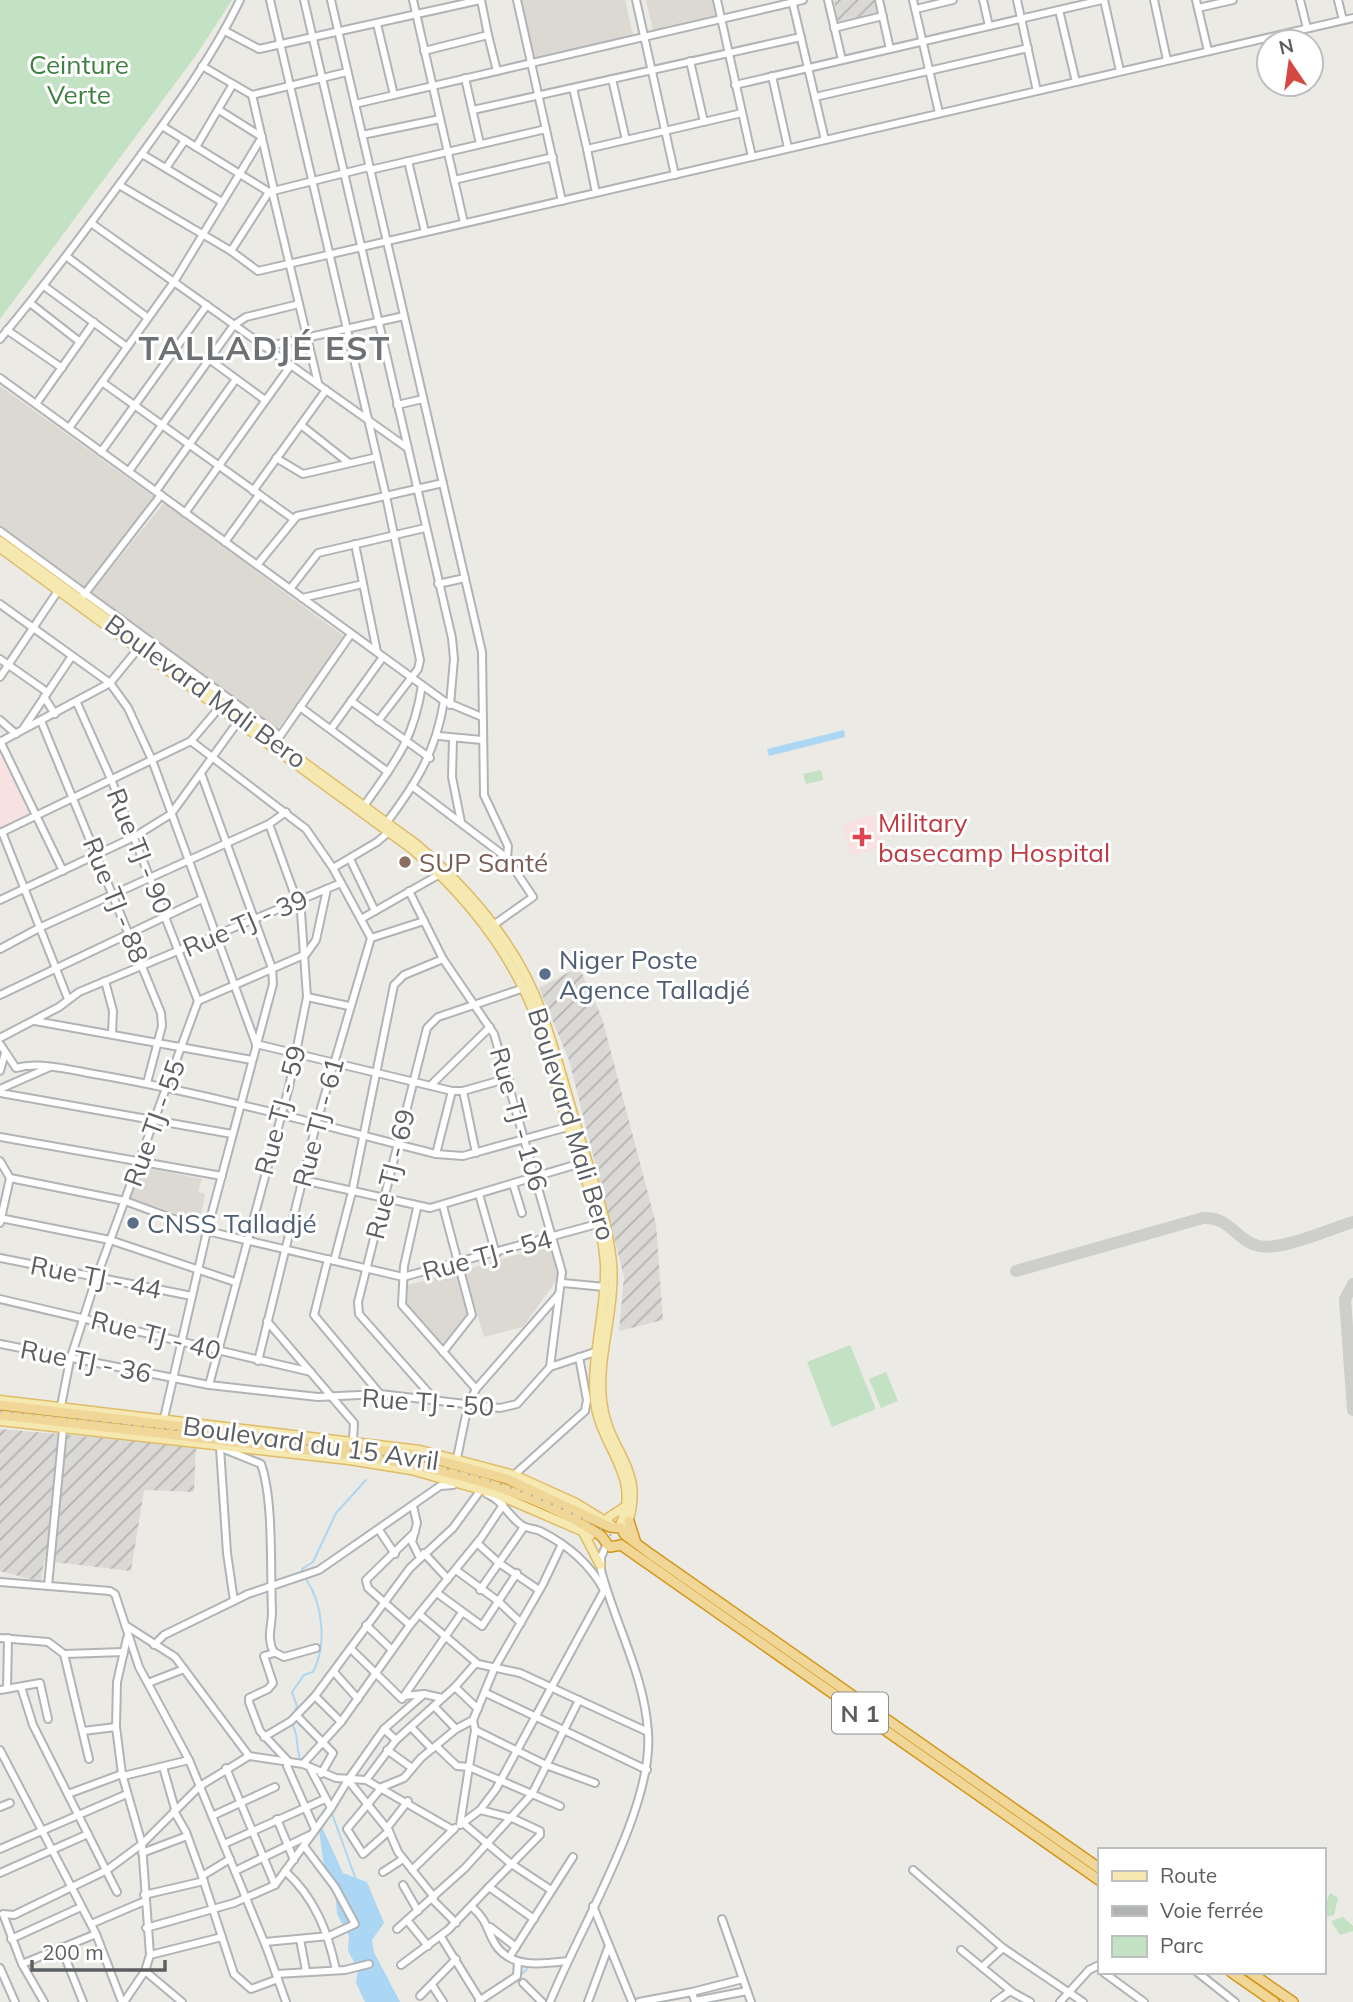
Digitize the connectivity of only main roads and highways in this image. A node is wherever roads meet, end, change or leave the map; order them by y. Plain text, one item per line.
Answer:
1 (0, 541) edge
2 (2, 553) edge
3 (60, 588) junction
4 (240, 719) junction
5 (389, 827) junction
6 (491, 928) junction
7 (572, 1126) junction
8 (602, 1349) junction
9 (0, 1402) edge
10 (0, 1415) edge
11 (0, 1421) edge
12 (628, 1504) junction
13 (629, 1521) junction
14 (615, 1526) junction
15 (582, 1531) junction
16 (606, 1542) junction
17 (621, 1545) junction
18 (638, 1545) junction
19 (600, 1565) road end
20 (1098, 1867) edge
21 (1098, 1879) edge
22 (1234, 1974) edge
23 (1253, 1974) edge
24 (1274, 2002) edge
25 (1293, 2002) edge

1 - 3 main road, Boulevard Mali Bero
2 - 3 main road, Boulevard Mali Bero
3 - 4 main road, Boulevard Mali Bero
3 - 4 main road, Boulevard Mali Bero
4 - 5 main road, Boulevard Mali Bero
4 - 5 main road, Boulevard Mali Bero
5 - 6 main road, Boulevard Mali Bero
5 - 6 main road, Boulevard Mali Bero
6 - 7 main road, Boulevard Mali Bero
6 - 7 main road, Boulevard Mali Bero
7 - 8 main road, Boulevard Mali Bero
7 - 8 main road, Boulevard Mali Bero
8 - 12 main road, Boulevard Mali Bero
8 - 13 main road, Boulevard Mali Bero
9 - 14 highway, Boulevard du 15 Avril
9 - 14 main road, Boulevard du 15 Avril
10 - 16 highway, Boulevard du 15 Avril
11 - 15 main road, Boulevard du 15 Avril
12 - 14 main road
12 - 14 main road
13 - 14 main road, Boulevard Mali Bero
13 - 18 highway
14 - 16 highway
14 - 17 highway
14 - 18 highway, Boulevard du 15 Avril / N 1
15 - 16 main road, Boulevard du 15 Avril
15 - 19 main road
16 - 17 highway
17 - 21 highway, N 1
18 - 20 highway, Boulevard du 15 Avril / N 1
22 - 24 highway
23 - 25 highway

